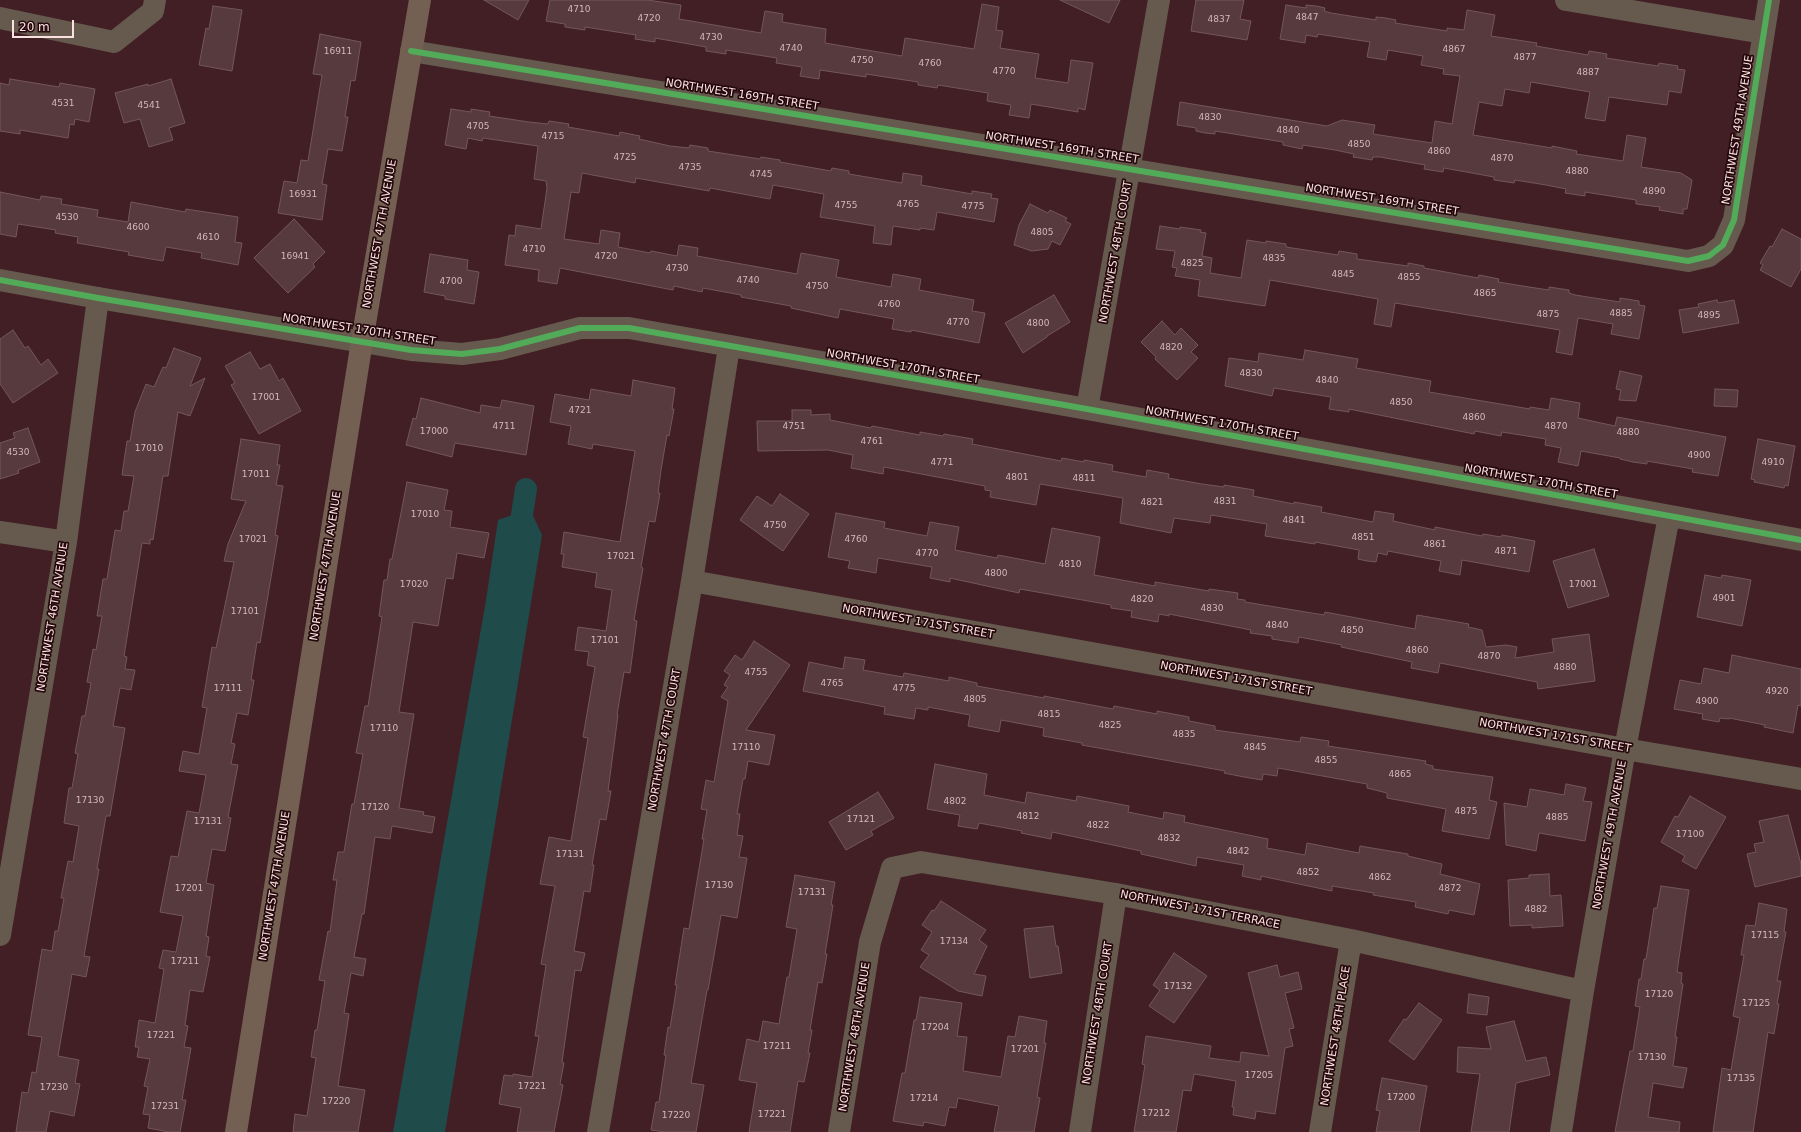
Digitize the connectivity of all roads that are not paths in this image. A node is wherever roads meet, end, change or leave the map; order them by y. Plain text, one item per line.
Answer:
1 (420, 0) edge
2 (1159, 0) edge
3 (1566, 0) edge
4 (1769, 0) edge
5 (154, 5) edge
6 (0, 18) edge
7 (1764, 33) junction
8 (411, 51) junction
9 (1131, 169) junction
10 (1709, 256) joint
11 (0, 280) edge
12 (98, 298) junction
13 (362, 341) junction
14 (729, 347) junction
15 (1088, 409) junction
16 (1669, 516) junction
17 (0, 532) edge
18 (1801, 540) edge
19 (66, 542) junction
20 (692, 581) junction
21 (1625, 749) junction
22 (1791, 777) edge
23 (1116, 894) junction
24 (0, 935) edge
25 (1351, 940) junction
26 (870, 942) joint
27 (1583, 991) junction
28 (236, 1132) edge
29 (598, 1132) edge
30 (839, 1132) edge
31 (1080, 1132) edge
32 (1320, 1132) edge
33 (1561, 1132) edge

1 - 8 main road, NORTHWEST 47TH AVENUE
2 - 9 street, NORTHWEST 48TH COURT
3 - 7 street
4 - 7 street, NORTHWEST 49TH AVENUE
5 - 6 street
7 - 10 street, NORTHWEST 49TH AVENUE
8 - 9 street, NORTHWEST 169TH STREET
8 - 13 main road, NORTHWEST 47TH AVENUE
9 - 10 street, NORTHWEST 169TH STREET
9 - 15 street, NORTHWEST 48TH COURT
11 - 12 street, NORTHWEST 170TH STREET
12 - 13 street, NORTHWEST 170TH STREET
12 - 19 street, NORTHWEST 46TH AVENUE
13 - 14 street, NORTHWEST 170TH STREET
13 - 28 main road, NORTHWEST 47TH AVENUE
14 - 15 street, NORTHWEST 170TH STREET
14 - 20 street, NORTHWEST 47TH COURT
15 - 16 street, NORTHWEST 170TH STREET
16 - 18 street, NORTHWEST 170TH STREET
16 - 21 street, NORTHWEST 49TH AVENUE
17 - 19 street
19 - 24 street, NORTHWEST 46TH AVENUE
20 - 21 street, NORTHWEST 171ST STREET
20 - 29 street, NORTHWEST 47TH COURT
21 - 22 street, NORTHWEST 171ST STREET
21 - 27 street, NORTHWEST 49TH AVENUE
23 - 25 street, NORTHWEST 171ST TERRACE
23 - 26 street, NORTHWEST 171ST TERRACE
23 - 31 street, NORTHWEST 48TH COURT
25 - 27 street, NORTHWEST 171ST TERRACE
25 - 32 street, NORTHWEST 48TH PLACE
26 - 30 street, NORTHWEST 48TH AVENUE
27 - 33 street, NORTHWEST 49TH AVENUE

